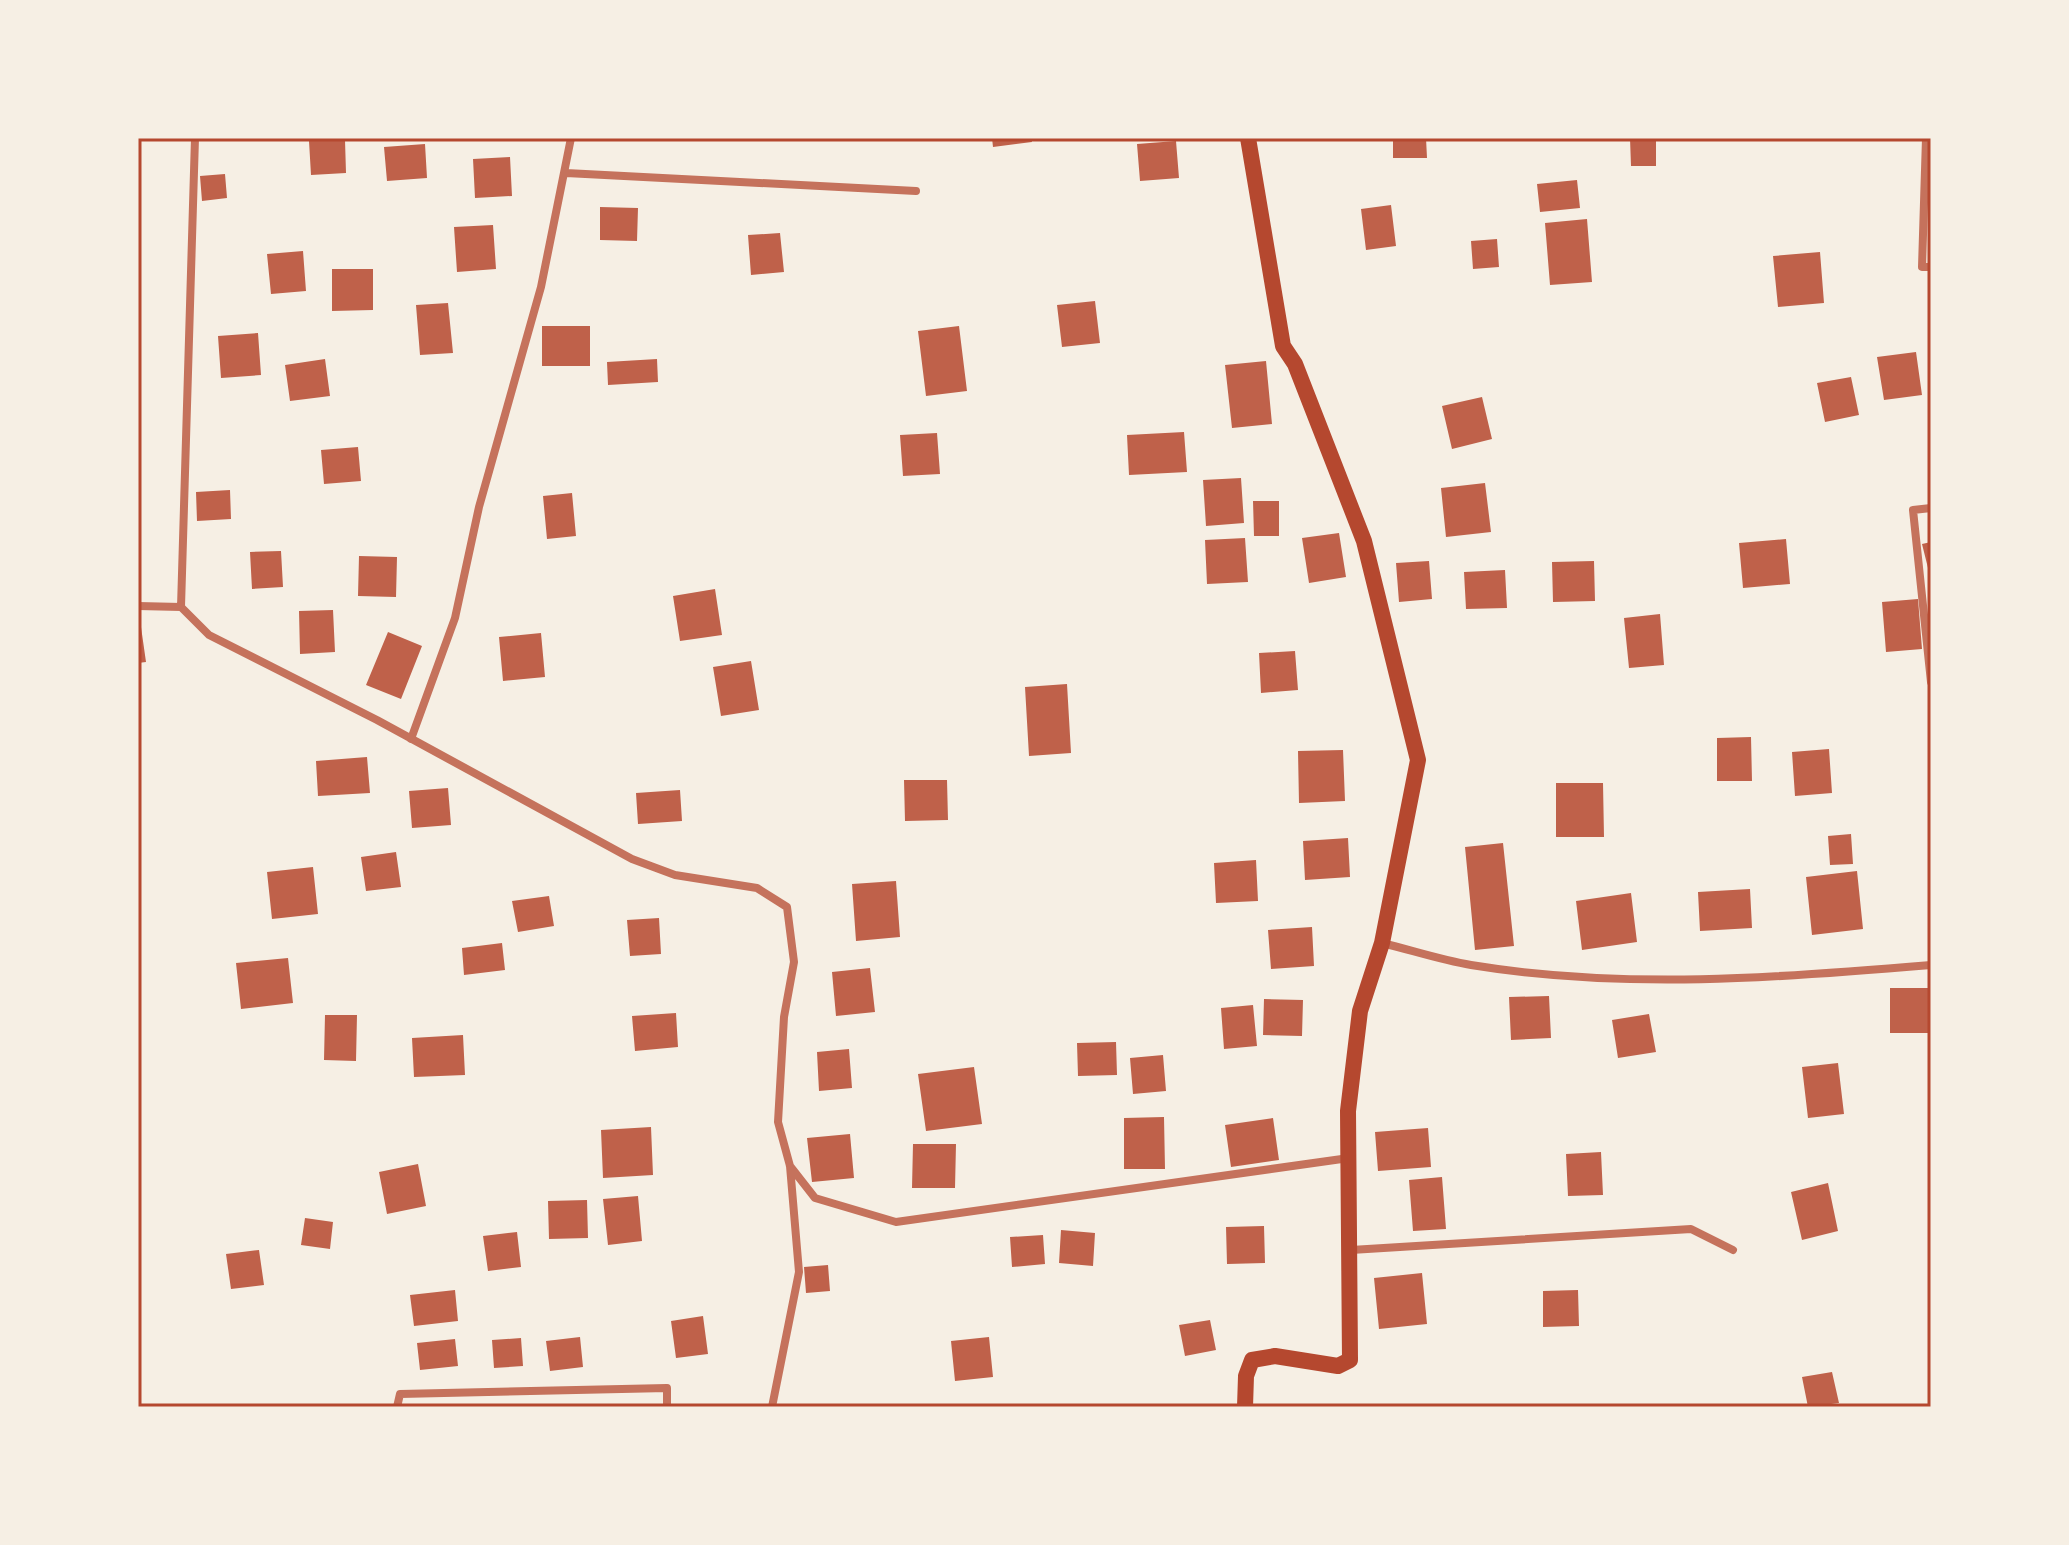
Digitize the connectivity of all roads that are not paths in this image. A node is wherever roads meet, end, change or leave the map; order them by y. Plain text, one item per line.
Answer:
1 (195, 138) edge
2 (571, 138) edge
3 (1248, 138) edge
4 (1926, 138) edge
5 (566, 173) junction
6 (916, 191) dead end
7 (1931, 267) edge
8 (1931, 501) edge
9 (1931, 508) edge
10 (1913, 510) junction
11 (138, 606) edge
12 (181, 607) junction
13 (1931, 682) edge
14 (411, 739) junction
15 (1382, 943) junction
16 (1931, 965) edge
17 (1349, 1158) junction
18 (790, 1166) junction
19 (1351, 1250) junction
20 (1733, 1250) dead end
21 (397, 1407) edge
22 (667, 1407) edge
23 (772, 1407) edge
24 (1245, 1407) edge

1 - 12 street
2 - 5 street
3 - 15 main road
4 - 7 street
5 - 6 street
5 - 14 street
8 - 10 street
9 - 10 street
10 - 13 street
11 - 12 street
12 - 14 street
14 - 18 street
15 - 16 street
15 - 17 main road
17 - 18 street
17 - 19 main road
18 - 23 street
19 - 20 street
19 - 24 main road
21 - 22 street

